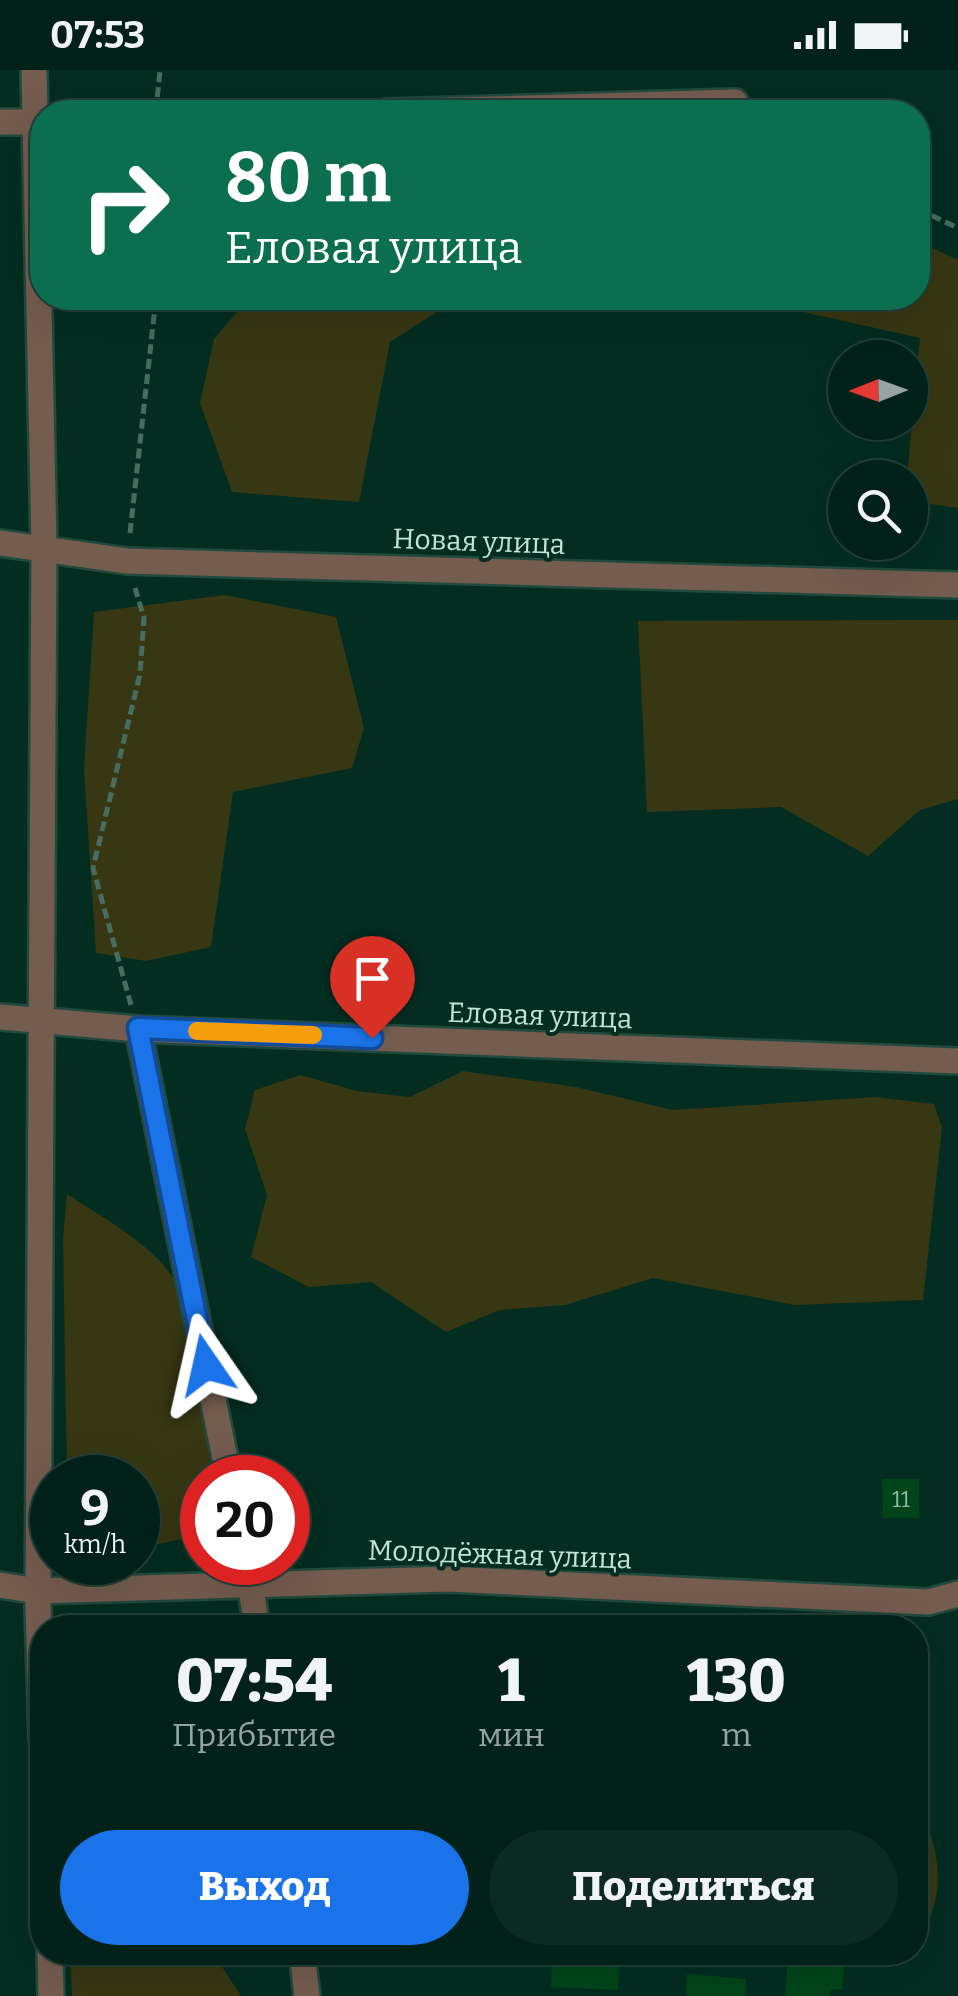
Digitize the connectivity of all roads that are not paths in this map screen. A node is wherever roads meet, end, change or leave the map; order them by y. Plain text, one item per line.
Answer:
1 (34, 70) edge
2 (36, 100) edge
3 (0, 122) edge
4 (30, 122) edge
5 (41, 310) edge
6 (0, 542) edge
7 (44, 545) junction
8 (958, 585) edge
9 (0, 1017) edge
10 (41, 1023) junction
11 (138, 1028) junction
12 (958, 1061) edge
13 (224, 1455) edge
14 (310, 1575) edge
15 (180, 1579) edge
16 (0, 1585) edge
17 (251, 1585) edge
18 (38, 1590) junction
19 (958, 1594) edge
20 (39, 1615) edge
21 (255, 1615) edge
22 (50, 1965) edge
23 (303, 1965) edge
24 (51, 1996) edge
25 (307, 1996) edge

1 - 2 street
3 - 4 street
5 - 7 street
6 - 7 street, Новая улица
7 - 8 street, Новая улица
7 - 10 street
9 - 10 street, Еловая улица
10 - 11 street, Еловая улица
10 - 18 street
11 - 12 street, Еловая улица
11 - 13 street
14 - 19 street, Молодёжная улица
15 - 18 street, Молодёжная улица
16 - 18 street, Молодёжная улица
17 - 21 street
18 - 20 street
22 - 24 street
23 - 25 street

